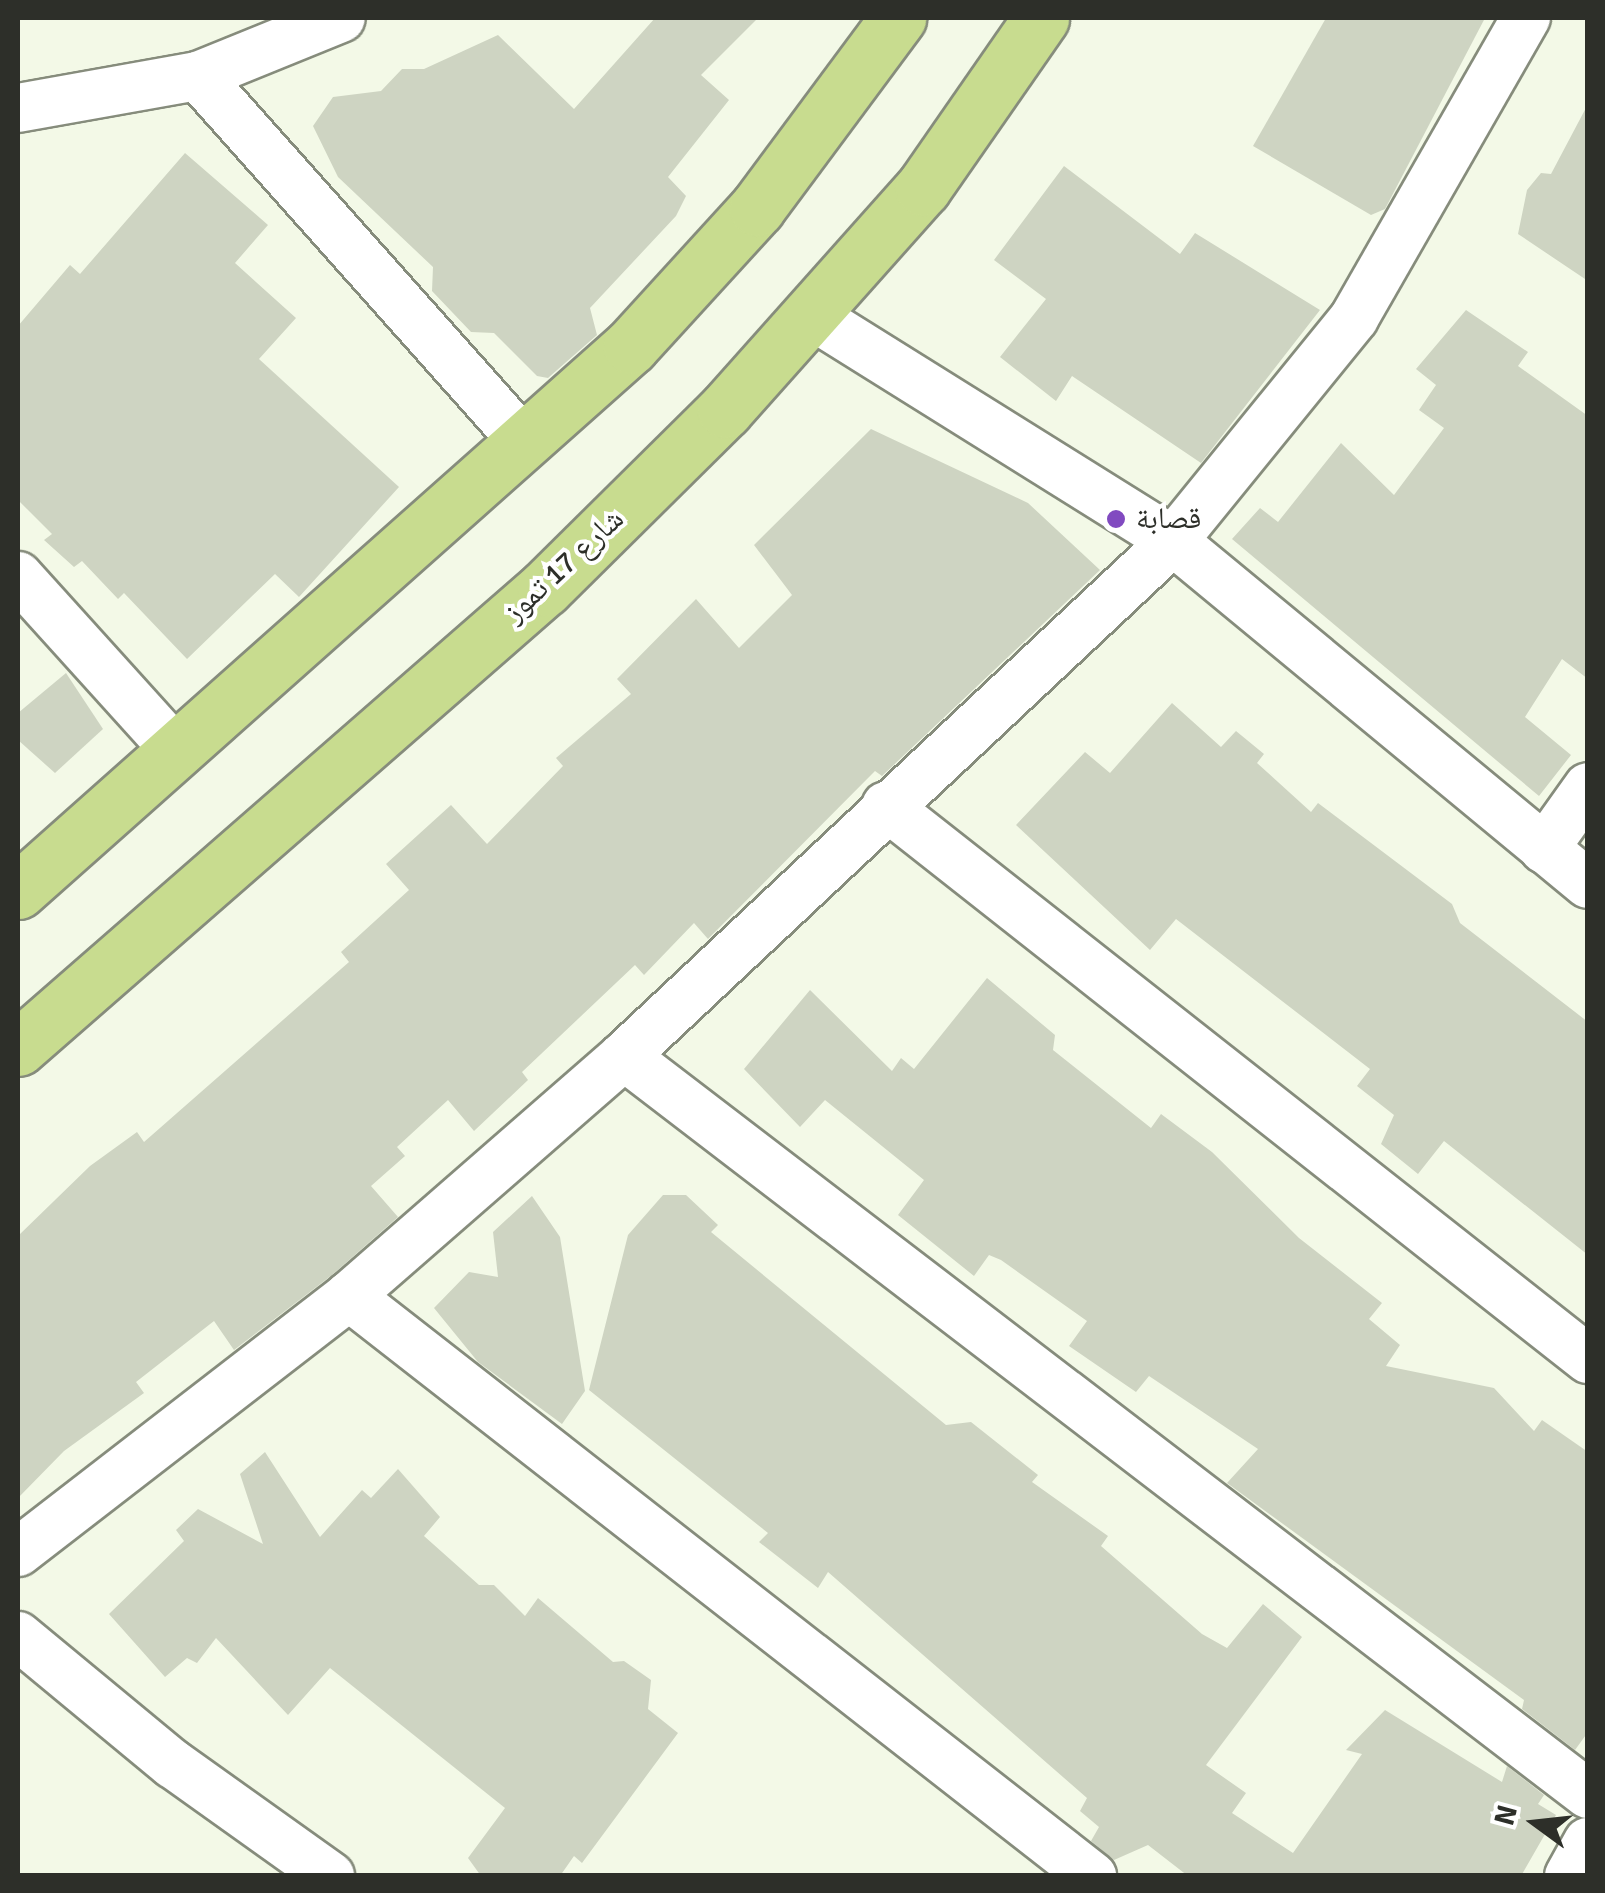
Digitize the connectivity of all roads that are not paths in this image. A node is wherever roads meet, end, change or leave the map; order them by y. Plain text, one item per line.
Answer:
1 (341, 18) edge
2 (898, 18) edge
3 (1041, 18) edge
4 (1526, 18) edge
5 (198, 76) junction
6 (18, 108) edge
7 (812, 316) junction
8 (526, 444) junction
9 (1174, 540) junction
10 (18, 576) edge
11 (177, 752) junction
12 (1588, 787) edge
13 (886, 806) junction
14 (1544, 848) junction
15 (1588, 884) edge
16 (18, 891) edge
17 (18, 1048) edge
18 (624, 1056) junction
19 (349, 1296) junction
20 (1588, 1359) edge
21 (18, 1552) edge
22 (18, 1636) edge
23 (1588, 1794) edge
24 (1588, 1842) edge
25 (330, 1876) edge
26 (1092, 1876) edge
27 (1569, 1876) edge

1 - 5 street
2 - 8 main road
3 - 7 main road, شارع 17 تموز
4 - 9 street
5 - 6 street
5 - 8 street
7 - 9 street
7 - 17 main road, شارع 17 تموز
8 - 11 main road
9 - 13 street
9 - 14 street
10 - 11 street
11 - 16 main road
12 - 14 street
13 - 18 street
13 - 20 street
14 - 15 street
18 - 19 street
18 - 23 street
19 - 21 street
19 - 26 street
22 - 25 street
24 - 27 street

